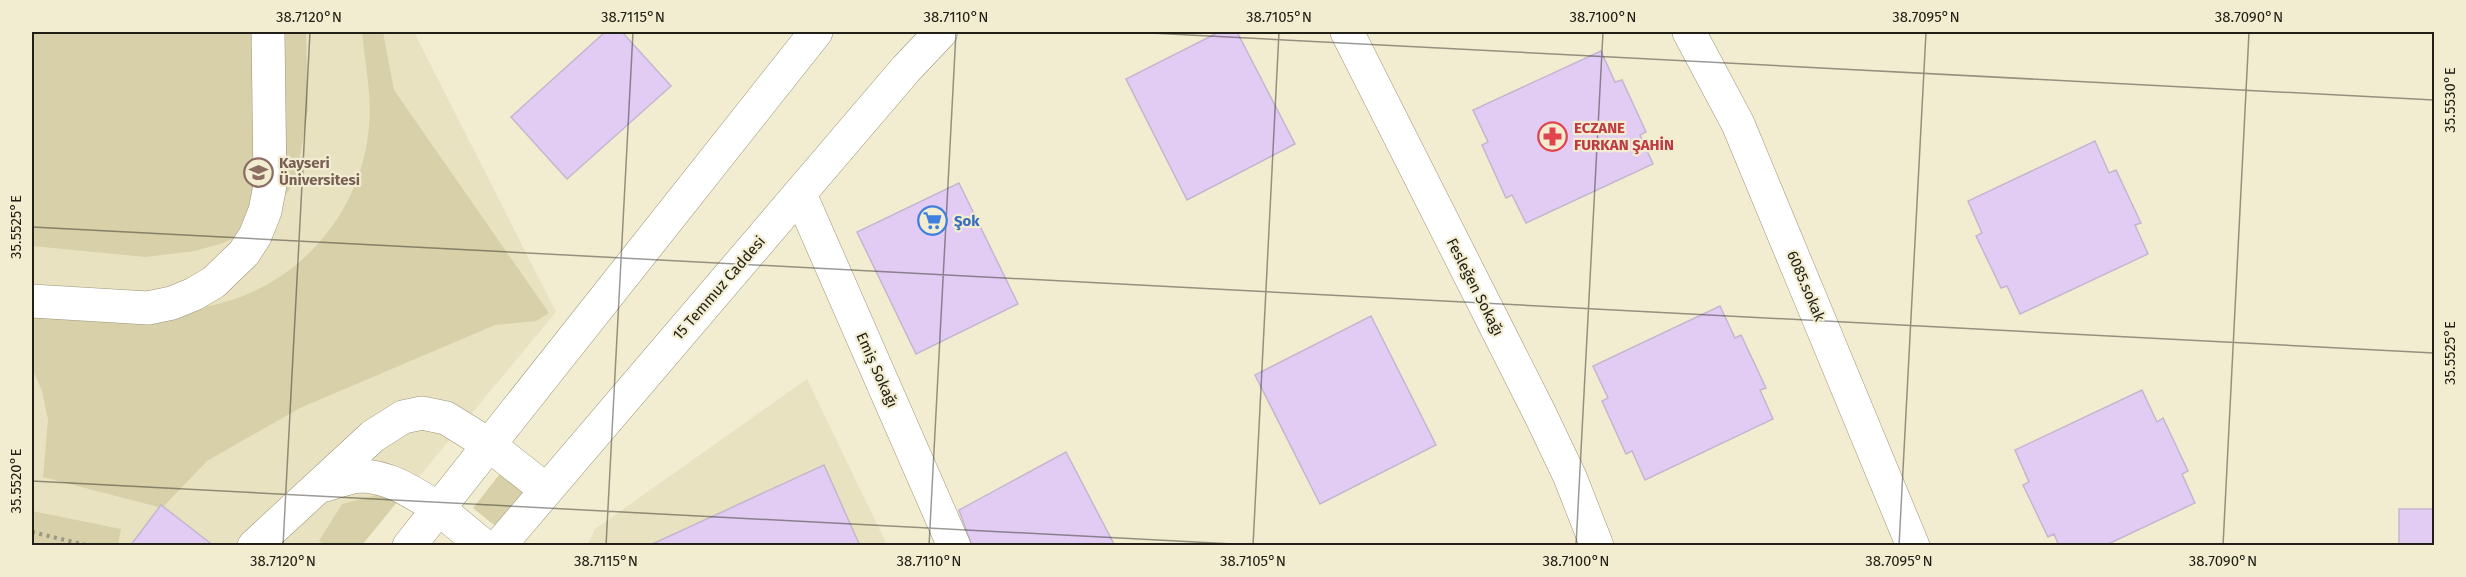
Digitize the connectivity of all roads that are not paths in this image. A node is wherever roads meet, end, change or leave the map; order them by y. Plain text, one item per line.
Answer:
1 (268, 32) edge
2 (816, 32) edge
3 (941, 32) edge
4 (1347, 32) edge
5 (1689, 32) edge
6 (800, 194) junction
7 (32, 301) edge
8 (488, 444) junction
9 (321, 486) junction
10 (545, 489) junction
11 (438, 508) junction
12 (254, 546) edge
13 (409, 546) edge
14 (484, 546) edge
15 (499, 546) edge
16 (954, 546) edge
17 (1597, 546) edge
18 (1913, 546) edge

1 - 7 street
2 - 8 street
3 - 6 street, 15 Temmuz Caddesi
4 - 17 street, Fesleğen Sokağı
5 - 18 street, 6085.sokak
6 - 10 street, 15 Temmuz Caddesi
6 - 16 street, Emiş Sokağı
8 - 9 street
8 - 10 street
8 - 11 street
9 - 11 street
9 - 12 street
10 - 15 street, 15 Temmuz Caddesi
11 - 13 street
11 - 14 street

